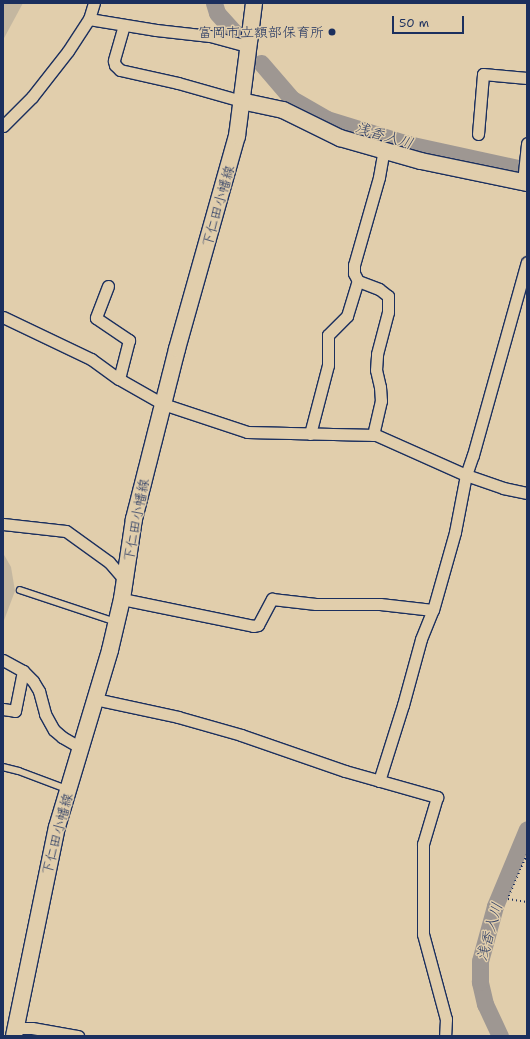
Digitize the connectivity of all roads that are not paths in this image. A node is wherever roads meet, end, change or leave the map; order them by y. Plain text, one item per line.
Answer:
1 (94, 3) edge
2 (254, 3) edge
3 (89, 19) junction
4 (124, 25) junction
5 (248, 46) junction
6 (527, 78) edge
7 (241, 101) junction
8 (3, 126) edge
9 (478, 134) dead end
10 (527, 143) edge
11 (384, 150) junction
12 (525, 174) edge
13 (527, 262) edge
14 (358, 281) junction
15 (108, 286) dead end
16 (3, 317) edge
17 (119, 379) junction
18 (163, 404) junction
19 (310, 434) junction
20 (373, 435) junction
21 (466, 475) junction
22 (527, 493) edge
23 (3, 524) edge
24 (124, 579) junction
25 (20, 590) dead end
26 (122, 599) junction
27 (434, 610) junction
28 (116, 622) junction
29 (3, 660) edge
30 (23, 671) junction
31 (95, 699) junction
32 (3, 709) edge
33 (81, 748) junction
34 (3, 767) edge
35 (379, 781) junction
36 (68, 790) junction
37 (15, 1032) edge
38 (78, 1036) edge
39 (445, 1036) edge

1 - 3 street
2 - 5 main road, 下仁田小幡線
3 - 4 street
3 - 8 street
4 - 5 street
4 - 7 street
5 - 7 main road, 下仁田小幡線
6 - 9 street
7 - 11 main road
7 - 18 main road, 下仁田小幡線
10 - 12 street
11 - 12 main road
11 - 14 street
13 - 21 street
14 - 19 street
14 - 20 street
15 - 17 street
16 - 17 street
17 - 18 street
18 - 19 street
18 - 24 main road, 下仁田小幡線
19 - 20 street
20 - 21 street
21 - 22 street
21 - 27 street
23 - 24 street
24 - 26 main road, 下仁田小幡線
25 - 28 lane
26 - 27 street
26 - 28 main road, 下仁田小幡線
27 - 35 street
28 - 31 main road, 下仁田小幡線
29 - 30 street
30 - 32 street
30 - 33 street
31 - 33 main road, 下仁田小幡線
31 - 35 street
33 - 36 main road, 下仁田小幡線
34 - 36 lane
35 - 39 street
36 - 37 main road, 下仁田小幡線
37 - 38 street

